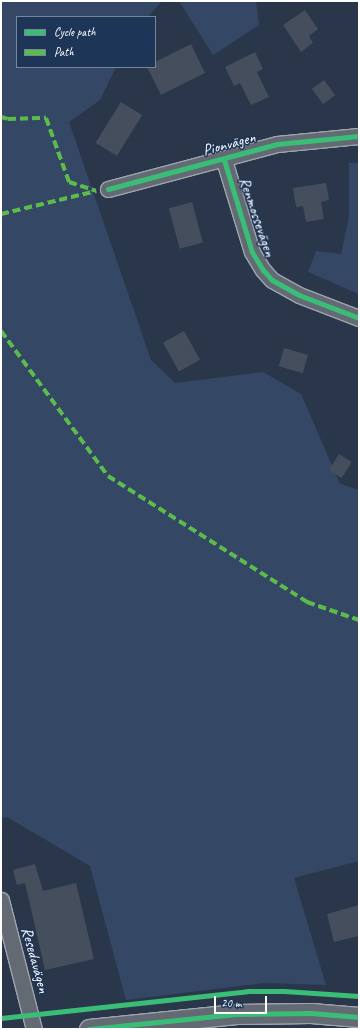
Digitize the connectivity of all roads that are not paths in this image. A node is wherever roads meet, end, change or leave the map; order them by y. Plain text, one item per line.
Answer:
1 (359, 136) edge
2 (224, 160) junction
3 (108, 189) dead end
4 (359, 318) edge
5 (1, 900) edge
6 (359, 1017) edge
7 (34, 1029) edge
8 (89, 1029) edge

1 - 2 street, Pionvägen
2 - 3 street, Pionvägen
2 - 4 street, Renmossevägen
5 - 7 street, Resedavägen
6 - 8 street

